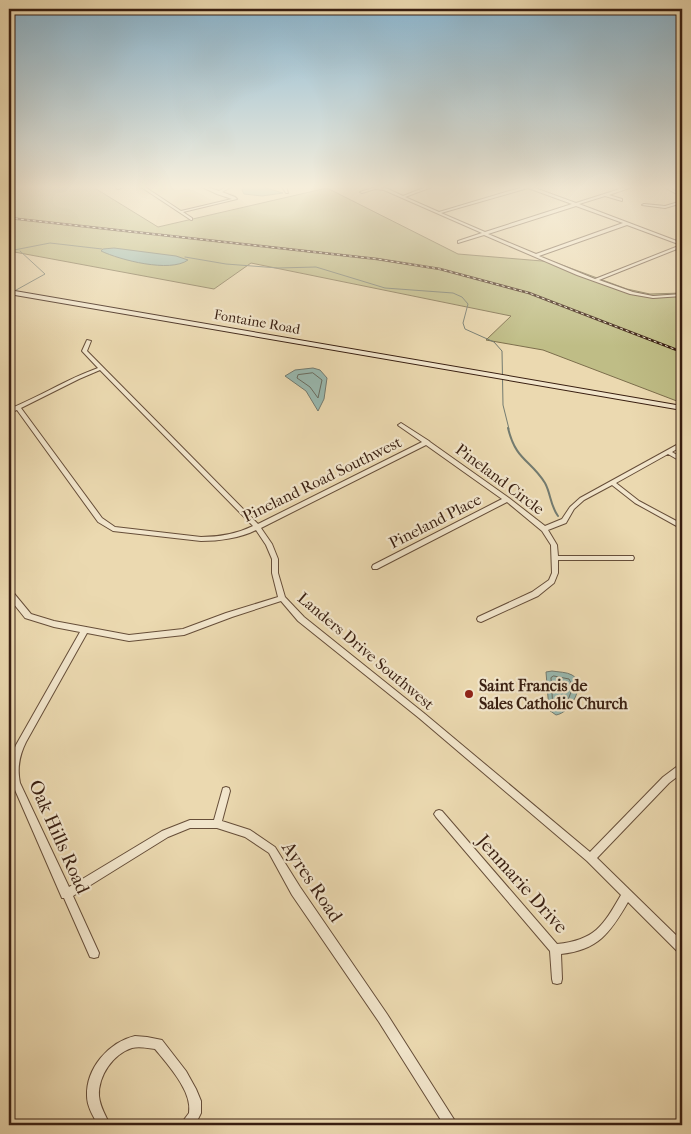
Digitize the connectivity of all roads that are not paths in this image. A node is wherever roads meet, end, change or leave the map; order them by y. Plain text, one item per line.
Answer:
1 (466, 240) edge
2 (498, 240) edge
3 (582, 240) edge
4 (669, 240) edge
5 (459, 242) dead end
6 (682, 245) edge
7 (535, 256) junction
8 (596, 280) junction
9 (9, 292) edge
10 (682, 295) edge
11 (89, 341) dead end
12 (101, 368) junction
13 (18, 408) junction
14 (682, 408) edge
15 (9, 411) edge
16 (401, 425) dead end
17 (427, 442) junction
18 (682, 444) edge
19 (668, 452) junction
20 (682, 460) edge
21 (613, 483) junction
22 (508, 499) junction
23 (256, 527) junction
24 (682, 527) edge
25 (544, 529) junction
26 (555, 558) junction
27 (632, 558) dead end
28 (374, 568) dead end
29 (9, 593) edge
30 (282, 598) junction
31 (482, 619) dead end
32 (85, 629) junction
33 (682, 768) edge
34 (226, 791) dead end
35 (439, 814) dead end
36 (217, 824) junction
37 (590, 858) junction
38 (66, 894) junction
39 (627, 894) junction
40 (555, 948) junction
41 (682, 948) edge
42 (94, 953) dead end
43 (557, 978) dead end
44 (104, 1125) edge
45 (187, 1125) edge
46 (451, 1125) edge

1 - 5 street
2 - 7 street
3 - 7 street
4 - 6 street
6 - 8 street
7 - 8 street
8 - 10 street
9 - 14 main road, Fontaine Road
11 - 12 street, Landers Drive Southwest
12 - 13 street
12 - 23 street, Landers Drive Southwest
13 - 15 street
13 - 23 street, Pineland Road Southwest
16 - 17 street, Pineland Circle
17 - 22 street, Pineland Circle
17 - 23 street, Pineland Road Southwest
18 - 19 street
19 - 20 street
19 - 21 street
21 - 24 street
21 - 25 street
22 - 25 street, Pineland Circle
22 - 28 street, Pineland Place
23 - 30 street, Landers Drive Southwest
25 - 26 street, Pineland Circle
26 - 27 street
26 - 31 street, Pineland Circle
29 - 32 street
30 - 32 street
30 - 37 street, Landers Drive Southwest
32 - 38 street, Oak Hills Road
33 - 37 street
34 - 36 street
35 - 40 street, Jenmarie Drive
36 - 38 street, Ayres Road
36 - 46 street, Ayres Road
37 - 39 street, Landers Drive Southwest
38 - 42 street, Oak Hills Road
39 - 40 street, Jenmarie Drive
39 - 41 street, Landers Drive Southwest
40 - 43 street
44 - 45 street

